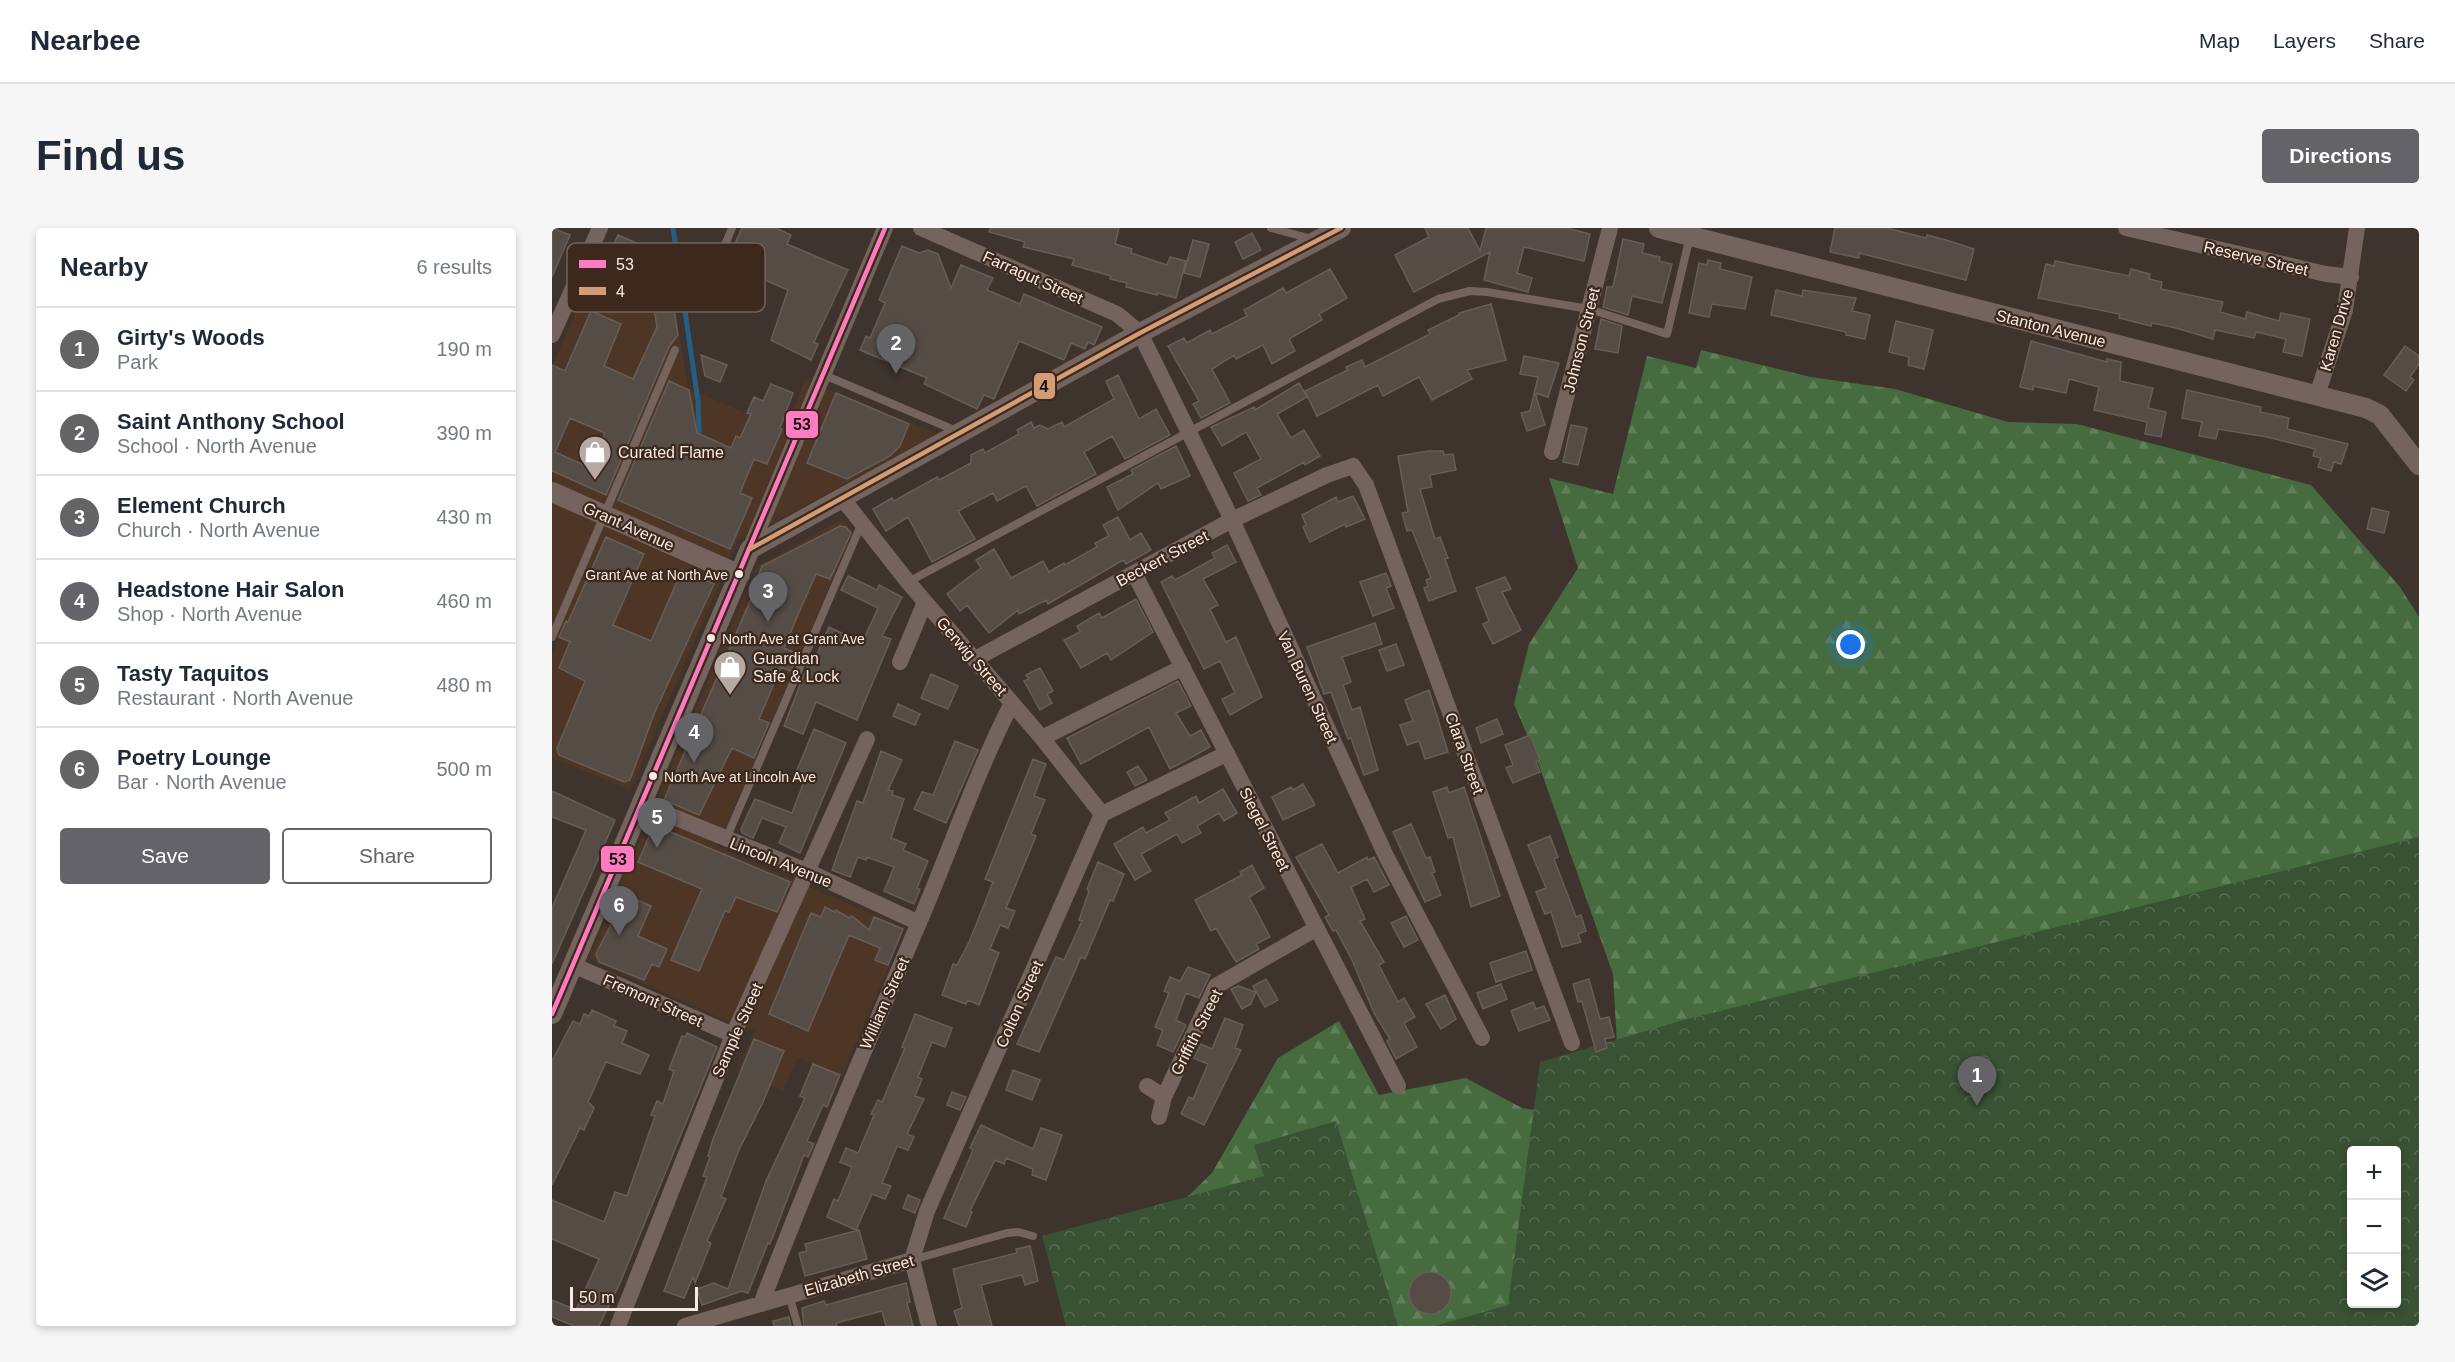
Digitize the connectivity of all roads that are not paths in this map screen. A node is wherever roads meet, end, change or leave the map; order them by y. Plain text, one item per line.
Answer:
1 (600, 228) edge
2 (732, 228) edge
3 (885, 228) edge
4 (921, 228) edge
5 (1272, 228) edge
6 (1341, 228) edge
7 (1610, 228) edge
8 (1659, 228) edge
9 (2126, 228) edge
10 (2357, 228) edge
11 (1690, 236) junction
12 (1315, 240) junction
13 (593, 243) edge
14 (726, 243) edge
15 (2351, 277) junction
16 (567, 302) edge
17 (1589, 309) junction
18 (1140, 333) junction
19 (552, 335) edge
20 (675, 350) dead end
21 (824, 375) junction
22 (2317, 395) junction
23 (1189, 430) junction
24 (960, 433) junction
25 (1552, 452) dead end
26 (2419, 465) edge
27 (1353, 466) joint
28 (552, 492) edge
29 (842, 498) junction
30 (605, 516) junction
31 (1232, 520) junction
32 (861, 525) junction
33 (750, 549) junction
34 (1134, 573) junction
35 (740, 575) junction
36 (908, 582) junction
37 (925, 602) junction
38 (552, 637) edge
39 (975, 659) junction
40 (900, 662) dead end
41 (1184, 667) junction
42 (1012, 703) junction
43 (1042, 738) junction
44 (867, 740) dead end
45 (1226, 754) junction
46 (642, 804) junction
47 (1102, 814) junction
48 (726, 840) junction
49 (809, 872) junction
50 (920, 923) junction
51 (1317, 928) junction
52 (573, 965) junction
53 (552, 1014) edge
54 (733, 1035) junction
55 (1482, 1038) dead end
56 (1572, 1043) dead end
57 (1147, 1086) dead end
58 (1398, 1086) dead end
59 (1164, 1097) junction
60 (1160, 1117) dead end
61 (1033, 1236) dead end
62 (912, 1260) junction
63 (789, 1295) junction
64 (761, 1304) junction
65 (618, 1326) edge
66 (685, 1326) edge
67 (798, 1326) edge
68 (929, 1326) edge

1 - 13 street
2 - 14 lane
3 - 21 street
4 - 18 street, Farragut Street
5 - 12 lane
6 - 12 street
7 - 17 street, Johnson Street
8 - 11 street, Stanton Avenue
9 - 15 street, Reserve Street
10 - 15 street, Karen Drive
11 - 17 lane
11 - 22 street, Stanton Avenue
12 - 18 street
15 - 22 street, Karen Drive
16 - 19 street
17 - 23 lane
17 - 25 street, Johnson Street
18 - 23 street, Van Buren Street
18 - 24 street
20 - 30 lane
21 - 24 lane
21 - 33 street
22 - 26 street, Stanton Avenue
23 - 31 street, Van Buren Street
23 - 36 lane
24 - 29 street
27 - 31 street, Beckert Street
27 - 56 street, Clara Street
28 - 30 street, Grant Avenue
29 - 32 street, Gerwig Street
29 - 33 street
30 - 35 street, Grant Avenue
30 - 38 lane
31 - 34 street, Beckert Street
31 - 55 street, Van Buren Street
32 - 36 street, Gerwig Street
32 - 48 lane
33 - 35 street
34 - 39 street, Beckert Street
34 - 41 street, Siegel Street
35 - 46 street
36 - 37 street, Gerwig Street
37 - 39 street, Gerwig Street
37 - 40 street
39 - 42 street, Gerwig Street
41 - 43 street
41 - 45 street, Siegel Street
42 - 43 street, Gerwig Street
42 - 50 street, William Street
43 - 47 street, Gerwig Street
44 - 49 street, Sample Street
45 - 47 street
45 - 51 street, Siegel Street
46 - 48 street, Lincoln Avenue
46 - 52 street
47 - 62 street, Colton Street
48 - 49 street, Lincoln Avenue
49 - 50 street, Lincoln Avenue
49 - 54 street, Sample Street
50 - 64 street, William Street
51 - 58 street, Siegel Street
51 - 59 street, Griffith Street
52 - 53 street
52 - 54 street, Fremont Street
54 - 65 street, Sample Street
57 - 59 street
59 - 60 street, Griffith Street
61 - 62 lane, Elizabeth Street
62 - 63 street, Elizabeth Street
62 - 68 street
63 - 64 street, Elizabeth Street
63 - 67 lane
64 - 66 street, Elizabeth Street

